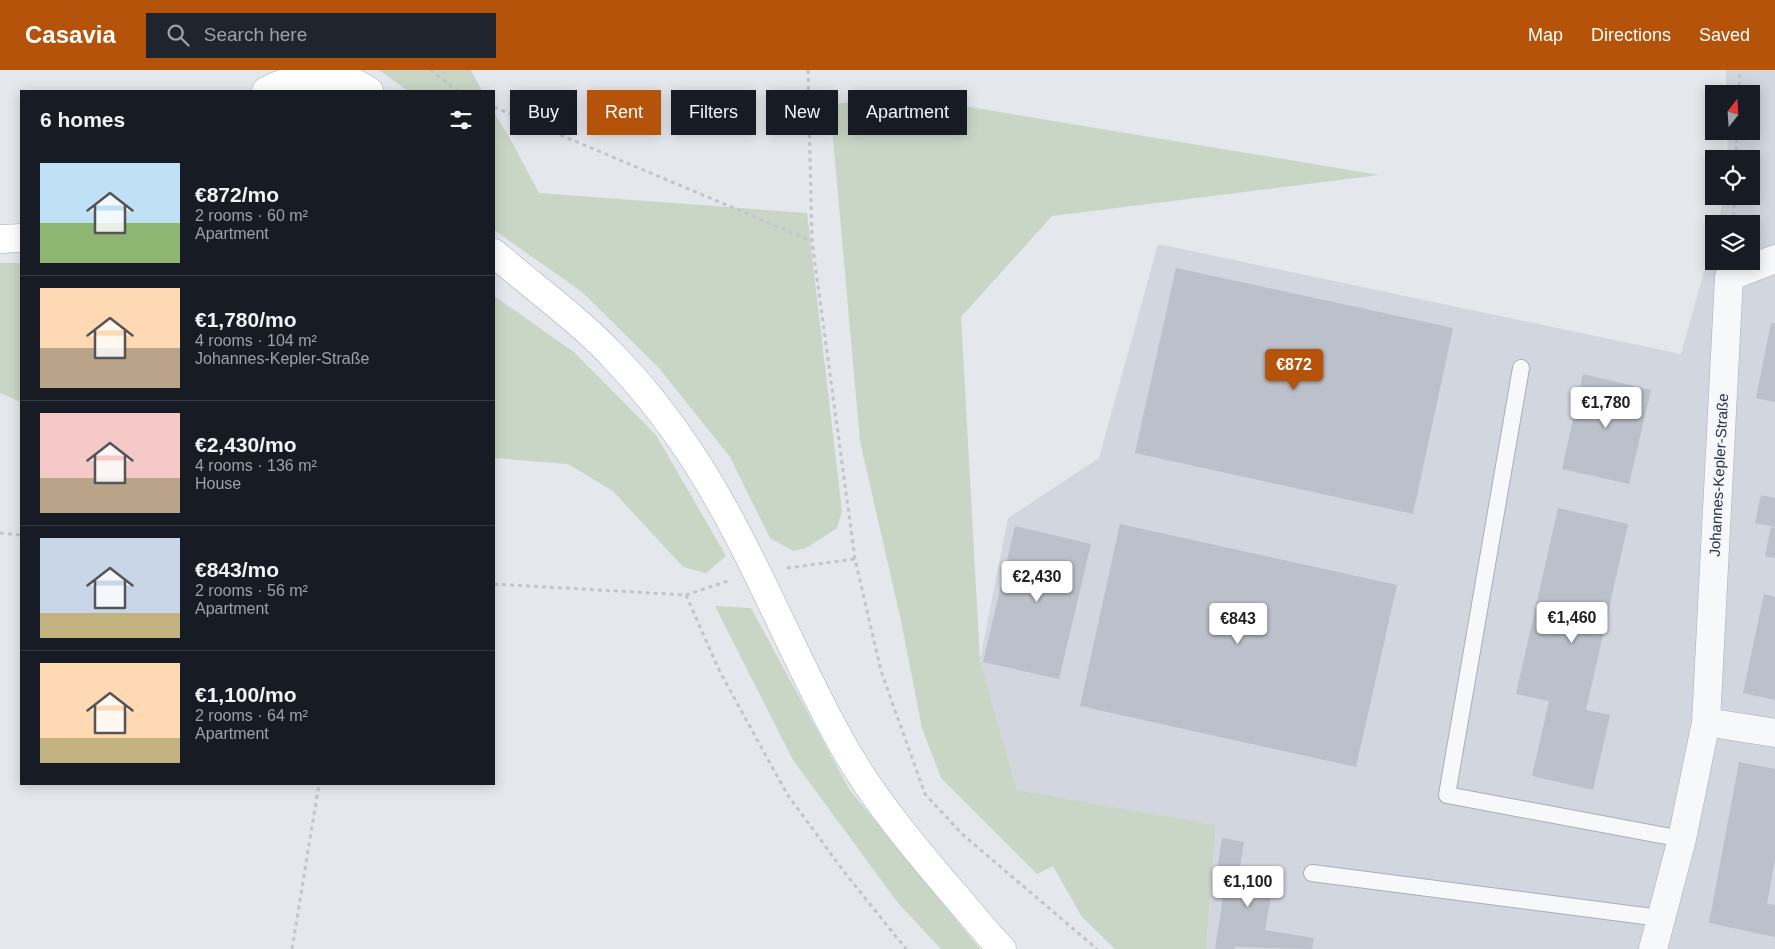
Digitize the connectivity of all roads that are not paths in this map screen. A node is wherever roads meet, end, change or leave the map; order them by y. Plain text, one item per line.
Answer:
1 (260, 70) edge
2 (324, 73) edge
3 (261, 90) edge
4 (268, 90) edge
5 (367, 90) edge
6 (20, 238) edge
7 (0, 239) edge
8 (495, 254) edge
9 (1775, 259) edge
10 (495, 271) edge
11 (529, 283) junction
12 (1521, 368) dead end
13 (1706, 722) junction
14 (1775, 733) edge
15 (1682, 839) junction
16 (1312, 873) dead end
17 (1660, 918) junction
18 (1002, 949) edge
19 (1653, 949) edge

1 - 3 main road
2 - 4 main road
2 - 5 main road
6 - 7 main road
8 - 11 main road
9 - 13 street, Johannes-Kepler-Straße
10 - 11 main road
11 - 18 main road
12 - 15 lane
13 - 14 street
13 - 15 street, Johannes-Kepler-Straße
15 - 17 street, Johannes-Kepler-Straße
16 - 17 lane
17 - 19 street, Johannes-Kepler-Straße

